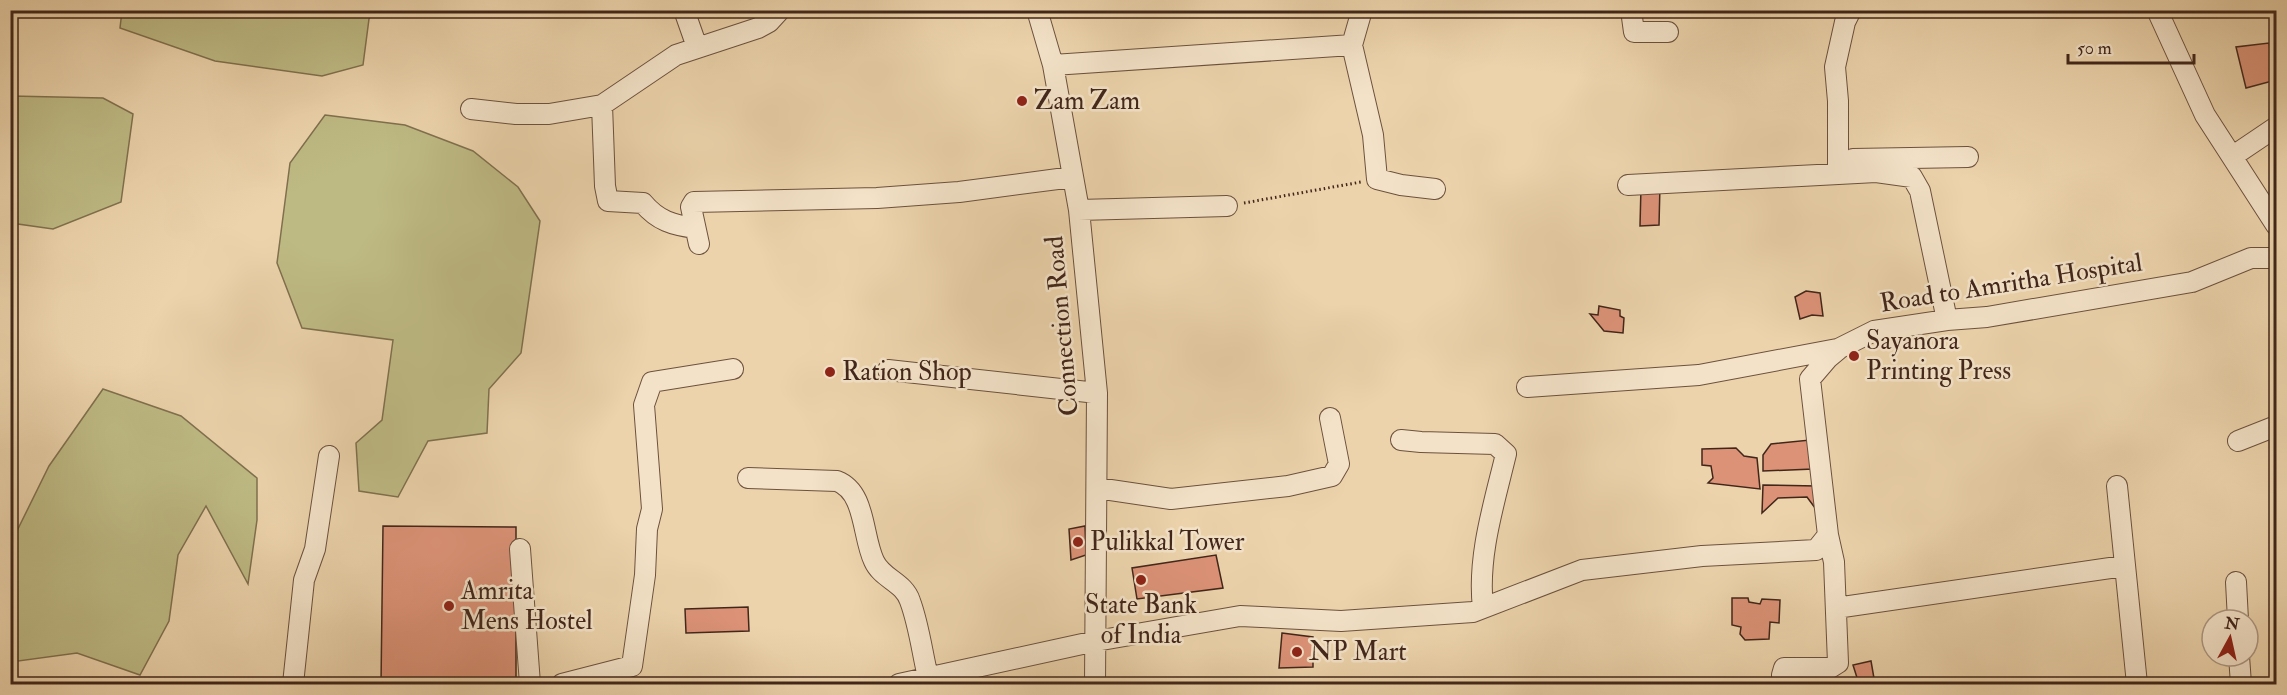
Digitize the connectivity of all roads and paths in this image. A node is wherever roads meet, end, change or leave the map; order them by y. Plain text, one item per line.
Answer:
1 (684, 10) edge
2 (780, 10) edge
3 (1037, 10) edge
4 (1362, 10) edge
5 (1631, 10) edge
6 (1851, 10) edge
7 (2157, 10) edge
8 (1668, 32) dead end
9 (1352, 45) junction
10 (697, 47) junction
11 (1053, 65) junction
12 (602, 105) junction
13 (471, 109) dead end
14 (2277, 127) edge
15 (2233, 156) junction
16 (1968, 157) dead end
17 (1838, 166) junction
18 (1073, 177) junction
19 (1377, 179) junction
20 (1628, 185) dead end
21 (1435, 189) dead end
22 (1227, 206) joint
23 (1079, 210) junction
24 (2277, 225) edge
25 (2277, 258) edge
26 (1947, 320) junction
27 (1840, 348) junction
28 (733, 369) dead end
29 (888, 370) dead end
30 (1527, 387) dead end
31 (1097, 393) junction
32 (1330, 418) dead end
33 (2277, 426) edge
34 (1401, 440) dead end
35 (2238, 441) dead end
36 (329, 456) dead end
37 (748, 478) dead end
38 (2117, 486) dead end
39 (1097, 488) junction
40 (1828, 535) junction
41 (520, 549) dead end
42 (2124, 566) junction
43 (2236, 582) dead end
44 (1484, 608) junction
45 (1836, 608) junction
46 (2237, 608) edge
47 (1096, 641) junction
48 (2240, 668) edge
49 (928, 677) junction
50 (293, 684) edge
51 (530, 684) edge
52 (562, 684) edge
53 (899, 684) edge
54 (1095, 684) edge
55 (1783, 684) edge
56 (2137, 684) edge
57 (2241, 684) edge

1 - 10 street
2 - 10 street
3 - 11 street, Connection Road
4 - 9 street
5 - 8 street
6 - 17 street
7 - 15 street
9 - 11 street
9 - 19 street
10 - 12 street
11 - 18 street, Connection Road
12 - 13 street
12 - 18 street
14 - 15 street
15 - 24 street
16 - 17 street
17 - 20 street
17 - 26 street
18 - 23 street, Connection Road
19 - 21 street
19 - 22 path
22 - 23 street
23 - 31 street, Connection Road
25 - 26 street, Road to Amritha Hospital
26 - 27 street, Road to Amritha Hospital
27 - 30 street
27 - 40 street, Road to Amritha Hospital
28 - 52 street
29 - 31 street
31 - 39 street, Connection Road
32 - 39 street
33 - 35 street
34 - 44 street
36 - 50 street
37 - 49 street
38 - 42 street
39 - 47 street, Connection Road
40 - 44 street
40 - 45 street
41 - 51 street
42 - 45 street
42 - 56 street
43 - 46 street
44 - 47 street
45 - 55 street
47 - 49 street
47 - 54 street, Connection Road
48 - 57 street
49 - 53 street

